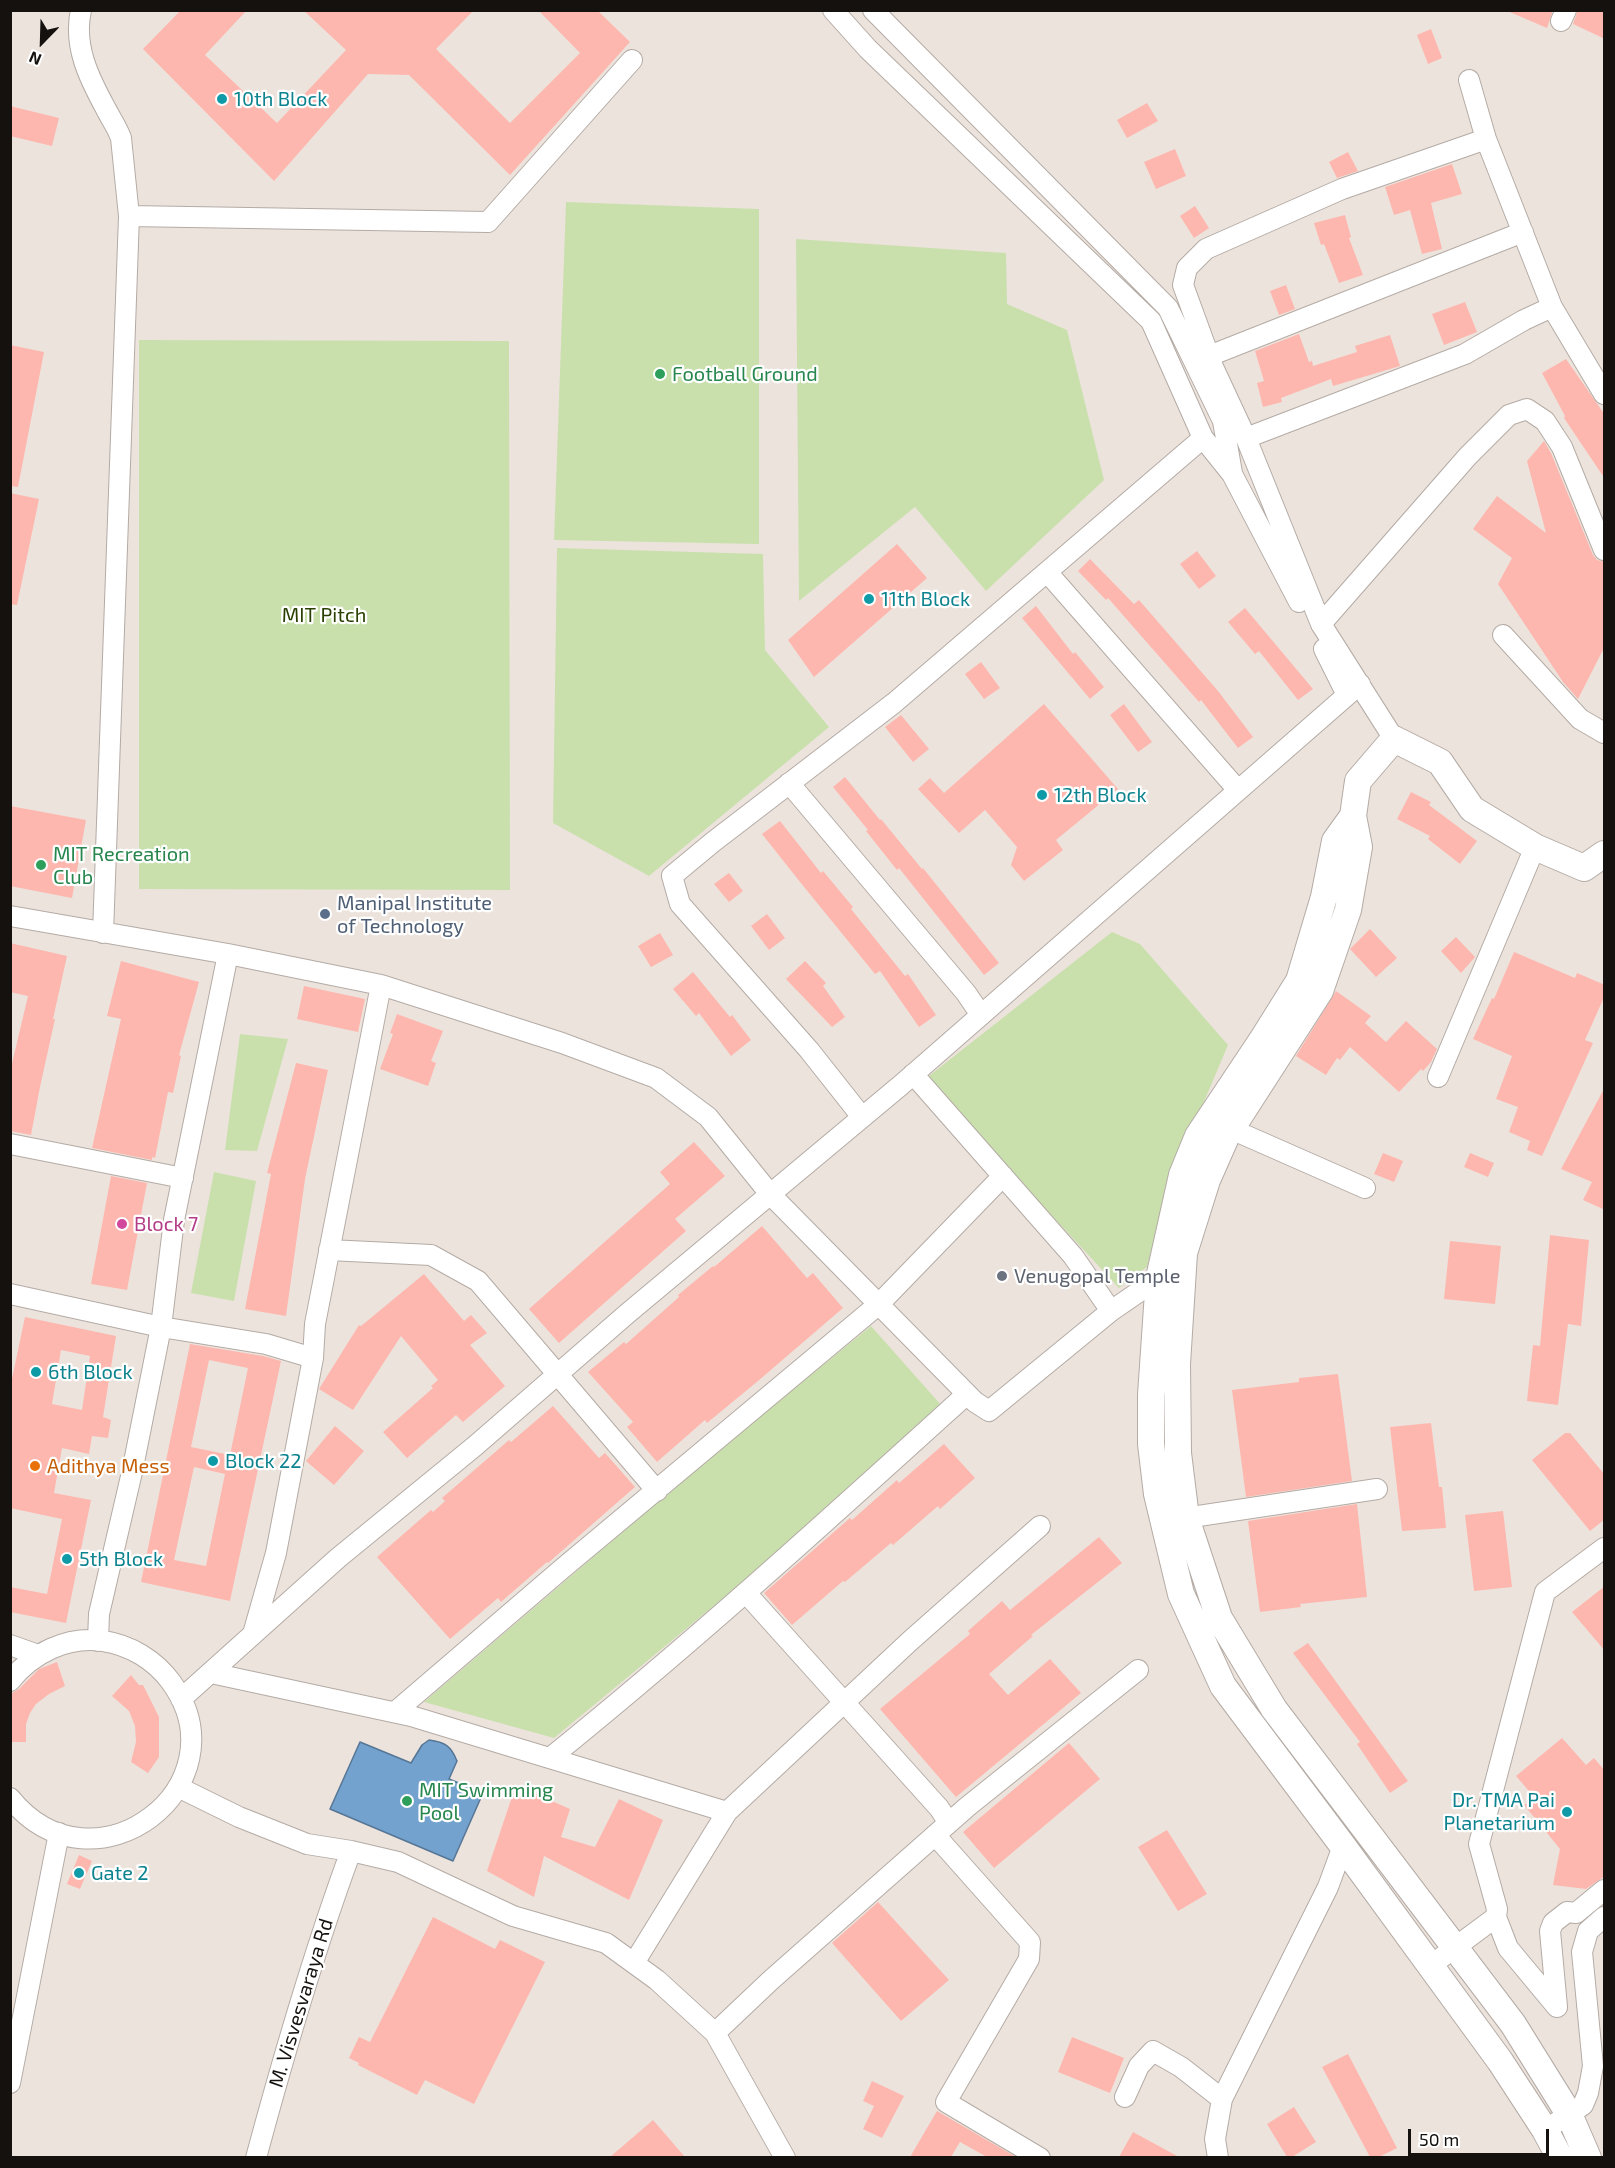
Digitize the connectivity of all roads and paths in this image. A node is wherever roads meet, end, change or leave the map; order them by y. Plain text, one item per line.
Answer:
1 (81, 10) edge
2 (833, 10) edge
3 (873, 10) edge
4 (632, 60) dead end
5 (1469, 80) dead end
6 (1486, 139) junction
7 (129, 216) junction
8 (1523, 232) junction
9 (1552, 307) junction
10 (1209, 356) junction
11 (1605, 394) edge
12 (1203, 438) junction
13 (1246, 438) junction
14 (1232, 474) junction
15 (1605, 550) edge
16 (1047, 572) junction
17 (1321, 624) junction
18 (1503, 635) dead end
19 (1353, 690) junction
20 (1605, 733) edge
21 (1394, 739) junction
22 (789, 783) junction
23 (1237, 789) junction
24 (1353, 816) junction
25 (1535, 847) junction
26 (1605, 854) edge
27 (10, 916) edge
28 (103, 933) junction
29 (228, 954) junction
30 (381, 985) junction
31 (981, 1014) junction
32 (913, 1074) junction
33 (1438, 1077) dead end
34 (862, 1117) junction
35 (1231, 1129) junction
36 (10, 1144) edge
37 (1003, 1176) junction
38 (183, 1178) junction
39 (1365, 1188) dead end
40 (770, 1194) junction
41 (329, 1250) junction
42 (1159, 1278) junction
43 (10, 1294) edge
44 (879, 1304) junction
45 (1111, 1311) junction
46 (161, 1327) junction
47 (313, 1358) junction
48 (558, 1374) junction
49 (967, 1394) junction
50 (1377, 1489) dead end
51 (657, 1491) junction
52 (1175, 1520) junction
53 (1040, 1526) dead end
54 (1605, 1548) edge
55 (746, 1593) junction
56 (253, 1635) junction
57 (98, 1641) junction
58 (10, 1645) edge
59 (38, 1655) junction
60 (1138, 1670) dead end
61 (211, 1673) junction
62 (10, 1681) edge
63 (181, 1699) junction
64 (844, 1702) junction
65 (395, 1712) junction
66 (550, 1758) junction
67 (178, 1787) junction
68 (10, 1798) edge
69 (727, 1812) junction
70 (942, 1829) junction
71 (59, 1833) junction
72 (1343, 1846) junction
73 (351, 1851) junction
74 (1605, 1890) edge
75 (1496, 1917) junction
76 (1605, 1917) edge
77 (1454, 1948) junction
78 (634, 1964) junction
79 (1430, 1966) junction
80 (716, 2033) junction
81 (10, 2083) edge
82 (1125, 2097) dead end
83 (1222, 2099) junction
84 (1569, 2114) junction
85 (1545, 2130) junction
86 (256, 2157) edge
87 (785, 2157) edge
88 (1040, 2157) edge
89 (1218, 2157) edge
90 (1560, 2157) edge
91 (1588, 2157) edge

1 - 7 street
2 - 12 street
3 - 14 street
4 - 7 street
5 - 6 street
6 - 8 street
6 - 10 street
7 - 28 street
8 - 9 street
8 - 10 street
9 - 11 street
9 - 13 street
10 - 13 street
12 - 14 street
12 - 16 street
13 - 17 street
14 - 19 street
15 - 17 street
16 - 22 street
16 - 23 street
17 - 19 street
18 - 20 street
19 - 21 street
19 - 23 street
21 - 24 main road
21 - 25 main road
22 - 31 street
22 - 34 street
23 - 31 street
24 - 35 main road
24 - 42 main road
25 - 26 main road
25 - 33 street
27 - 28 street
28 - 29 street
29 - 30 street
29 - 38 street
30 - 40 street
30 - 41 street
31 - 32 street
32 - 34 street
32 - 37 street
34 - 40 street
35 - 39 street
35 - 52 main road
36 - 38 street
37 - 44 street
37 - 45 street
38 - 46 street
40 - 44 street
40 - 48 street
41 - 47 street
41 - 48 street
42 - 45 street
42 - 52 main road
43 - 46 street
44 - 49 street
44 - 51 street
45 - 49 street
46 - 47 street
46 - 57 street
47 - 56 street
48 - 51 street
48 - 56 street
49 - 55 street
50 - 52 street
51 - 65 street
52 - 72 main road
52 - 77 main road
53 - 64 street
54 - 75 street
55 - 64 street
55 - 66 street
56 - 61 street
57 - 59 street
57 - 63 street
58 - 59 street
59 - 62 street
60 - 70 street
61 - 63 street
61 - 65 street
63 - 67 street
64 - 69 street
64 - 70 street
65 - 66 street
66 - 69 street
67 - 71 street
67 - 73 street
68 - 71 street
69 - 78 street
70 - 80 street
70 - 88 street
71 - 81 street
72 - 79 main road
72 - 83 street
73 - 78 street
73 - 86 street, M. Visvesvaraya Rd
74 - 75 street
75 - 77 street
76 - 84 street
77 - 79 street
77 - 84 main road
78 - 80 street
79 - 85 main road
80 - 87 street
82 - 83 street
83 - 89 street
84 - 85 street
84 - 91 main road
85 - 90 main road

